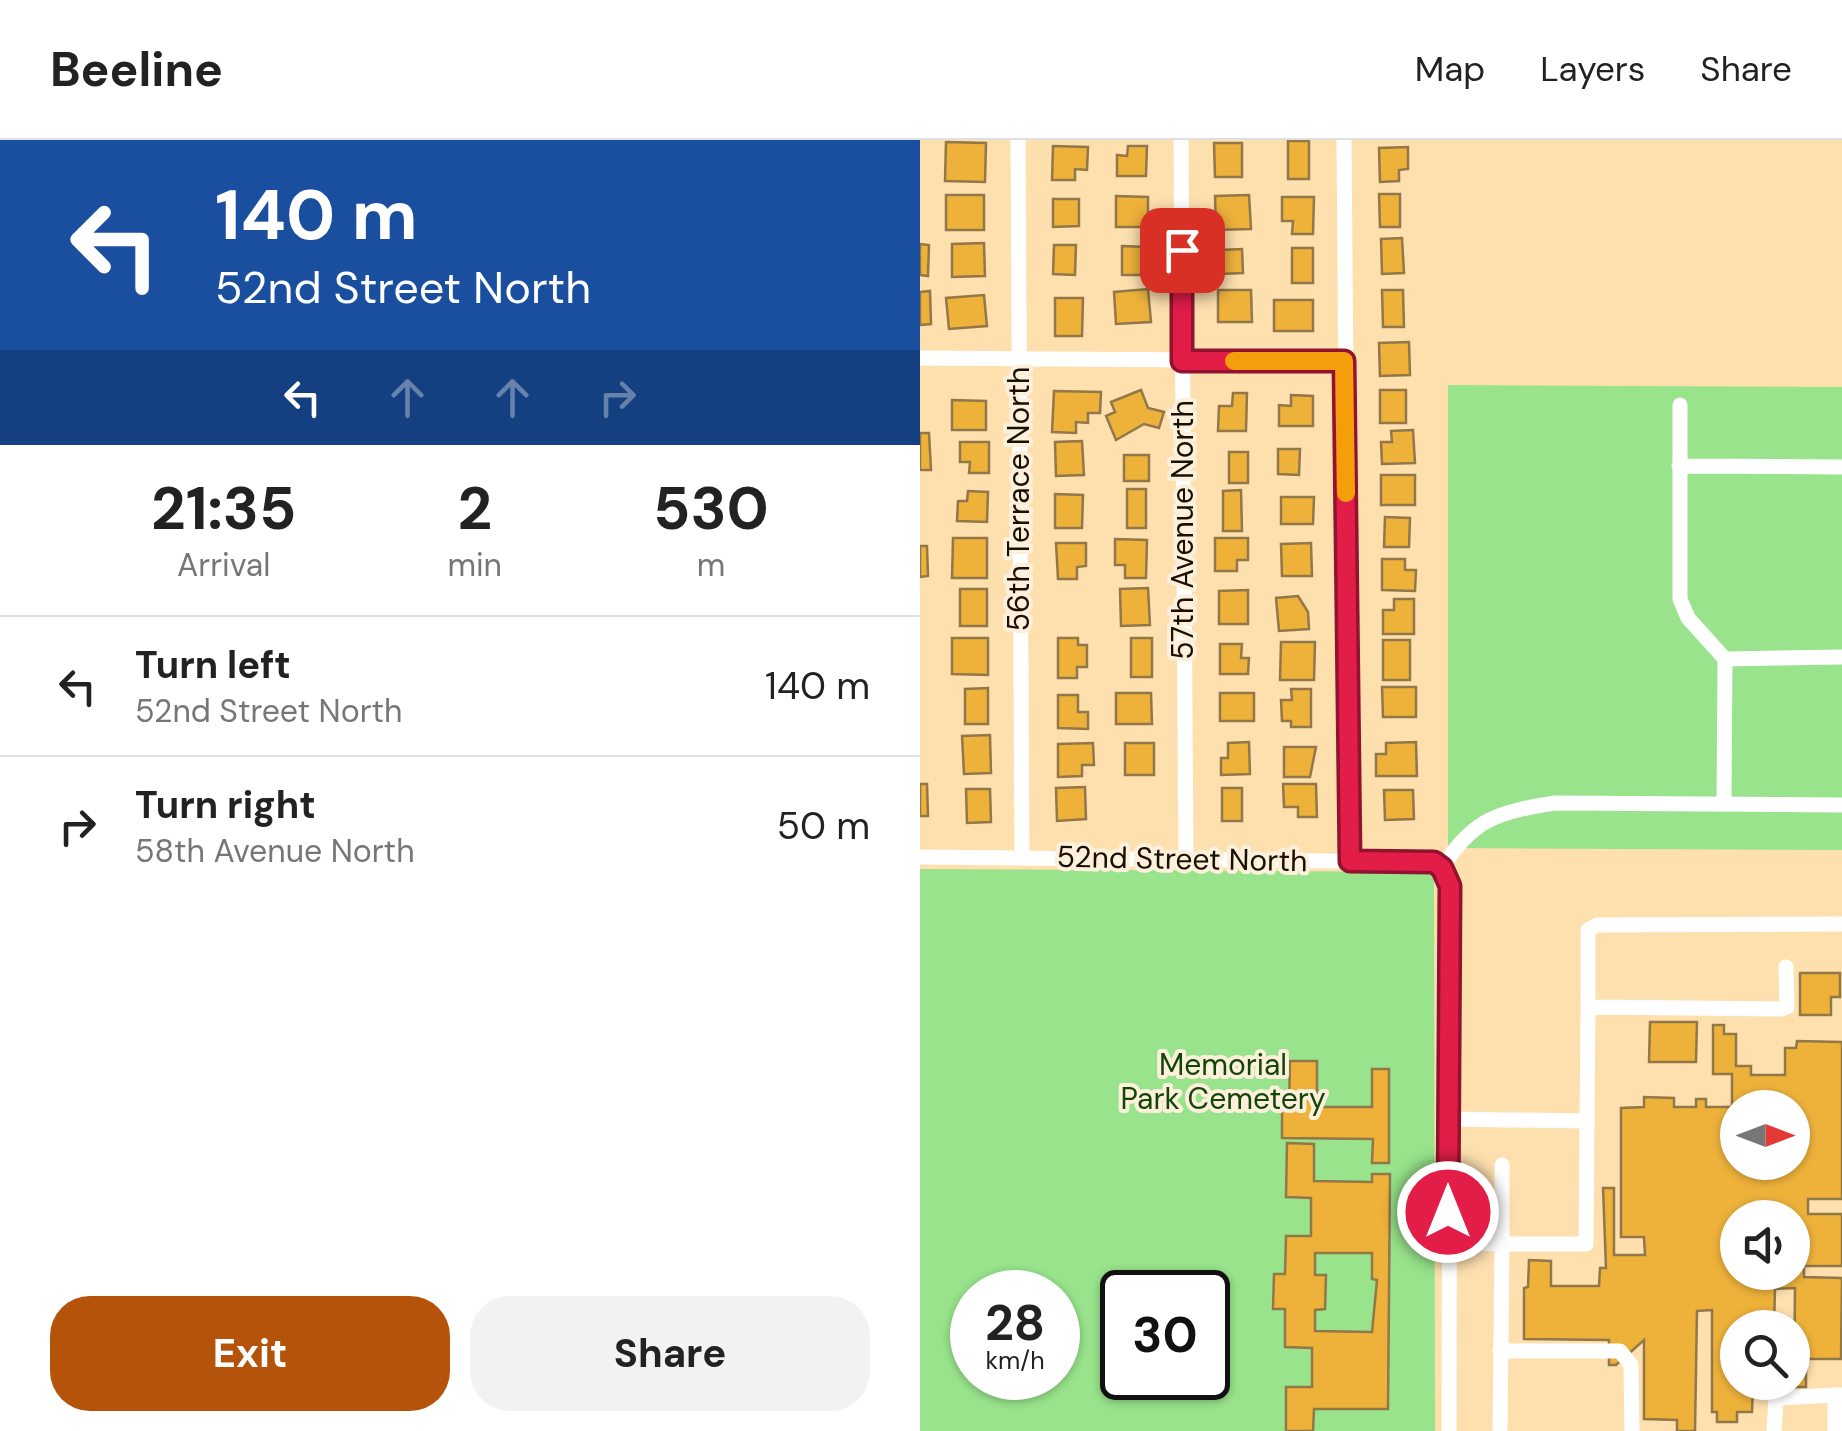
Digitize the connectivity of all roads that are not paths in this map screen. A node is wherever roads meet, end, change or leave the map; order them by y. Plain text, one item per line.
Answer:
1 (1018, 140) edge
2 (1181, 140) edge
3 (1344, 140) edge
4 (920, 358) edge
5 (1018, 358) junction
6 (1182, 361) junction
7 (1344, 361) junction
8 (1680, 405) dead end
9 (1680, 466) junction
10 (1842, 467) edge
11 (1842, 657) edge
12 (1725, 659) junction
13 (1724, 804) junction
14 (1842, 805) edge
15 (920, 857) edge
16 (1022, 858) junction
17 (1186, 860) junction
18 (1350, 861) junction
19 (1442, 868) junction
20 (1842, 924) edge
21 (1786, 967) dead end
22 (1588, 1011) junction
23 (1448, 1120) junction
24 (1587, 1121) junction
25 (1502, 1165) dead end
26 (1448, 1243) junction
27 (1502, 1244) junction
28 (1500, 1352) junction
29 (1839, 1395) edge
30 (1450, 1431) edge
31 (1500, 1431) edge
32 (1632, 1431) edge
33 (1774, 1431) edge
34 (1835, 1431) edge

1 - 5 street, 56th Terrace North
2 - 6 street, 57th Avenue North
3 - 7 street
4 - 5 street
5 - 6 street
5 - 16 street, 56th Terrace North
6 - 7 street
6 - 17 street, 57th Avenue North
7 - 18 street
8 - 9 street
9 - 10 street
9 - 12 street
11 - 12 street
12 - 13 street
13 - 14 street
13 - 19 street
15 - 16 street, 52nd Street North
16 - 17 street, 52nd Street North
17 - 18 street, 52nd Street North
18 - 19 street, 52nd Street North
19 - 23 street
20 - 22 street
21 - 22 street
22 - 24 street
23 - 24 street
23 - 26 street
24 - 27 street
25 - 27 street
26 - 27 street
26 - 30 street
27 - 28 street
28 - 31 street
28 - 32 street
29 - 33 street
29 - 34 street

